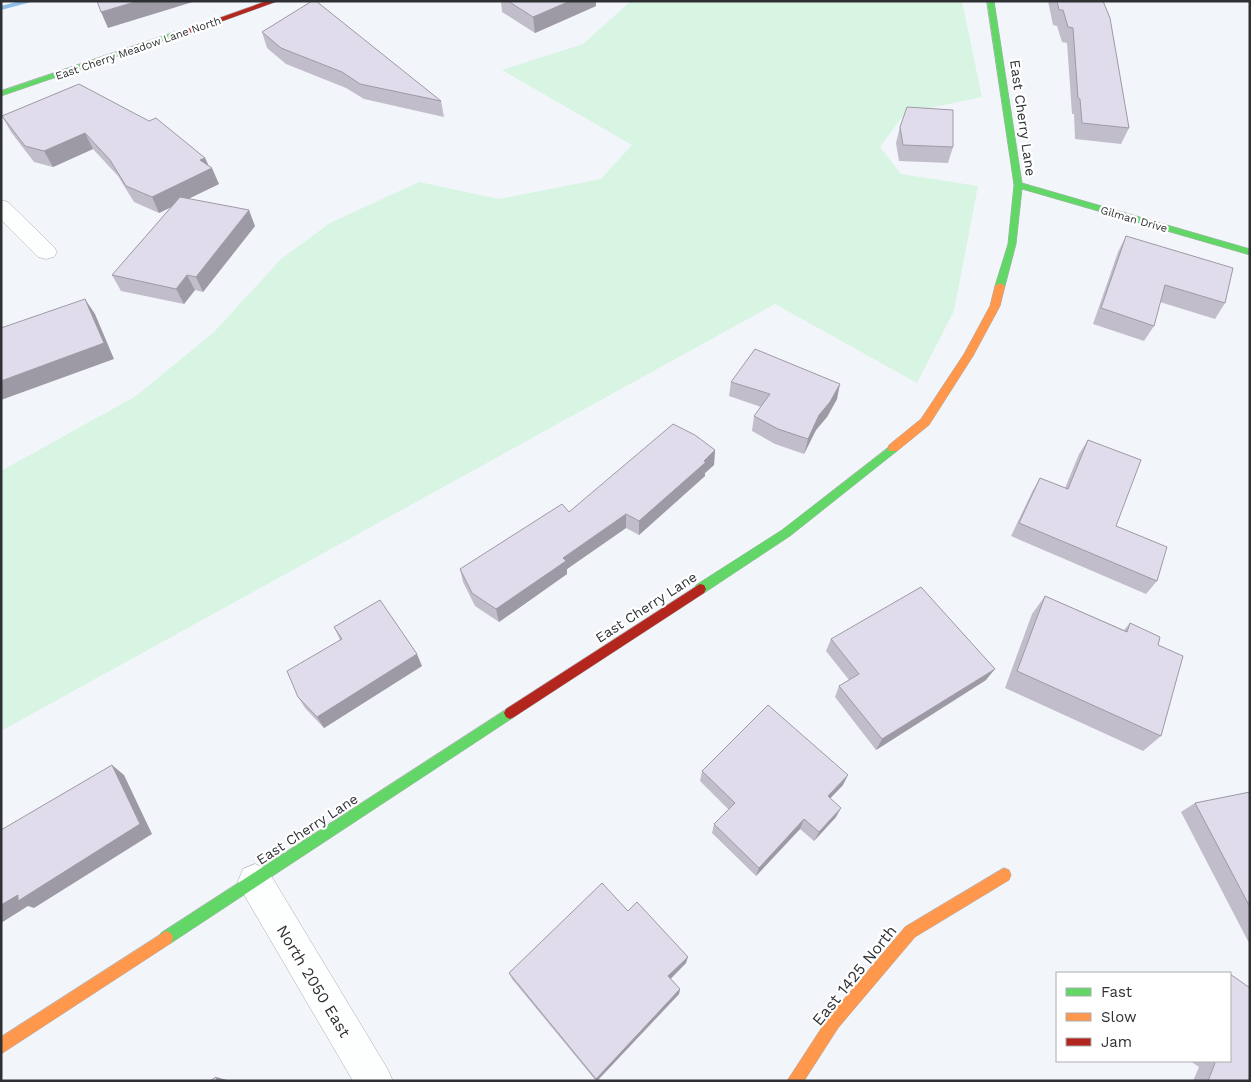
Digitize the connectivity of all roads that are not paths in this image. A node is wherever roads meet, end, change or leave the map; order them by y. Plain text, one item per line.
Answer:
1 (275, 1) edge
2 (990, 1) edge
3 (1, 94) edge
4 (1018, 185) junction
5 (1, 207) edge
6 (46, 252) dead end
7 (1250, 252) edge
8 (1004, 875) dead end
9 (255, 881) junction
10 (1, 1046) edge
11 (374, 1081) edge
12 (795, 1081) edge

1 - 3 street, East Cherry Meadow Lane North
2 - 4 street, East Cherry Lane
4 - 7 street, Gilman Drive
4 - 9 street, East Cherry Lane
5 - 6 street
8 - 12 street, East 1425 North
9 - 10 street, East Cherry Lane
9 - 11 street, North 2050 East

